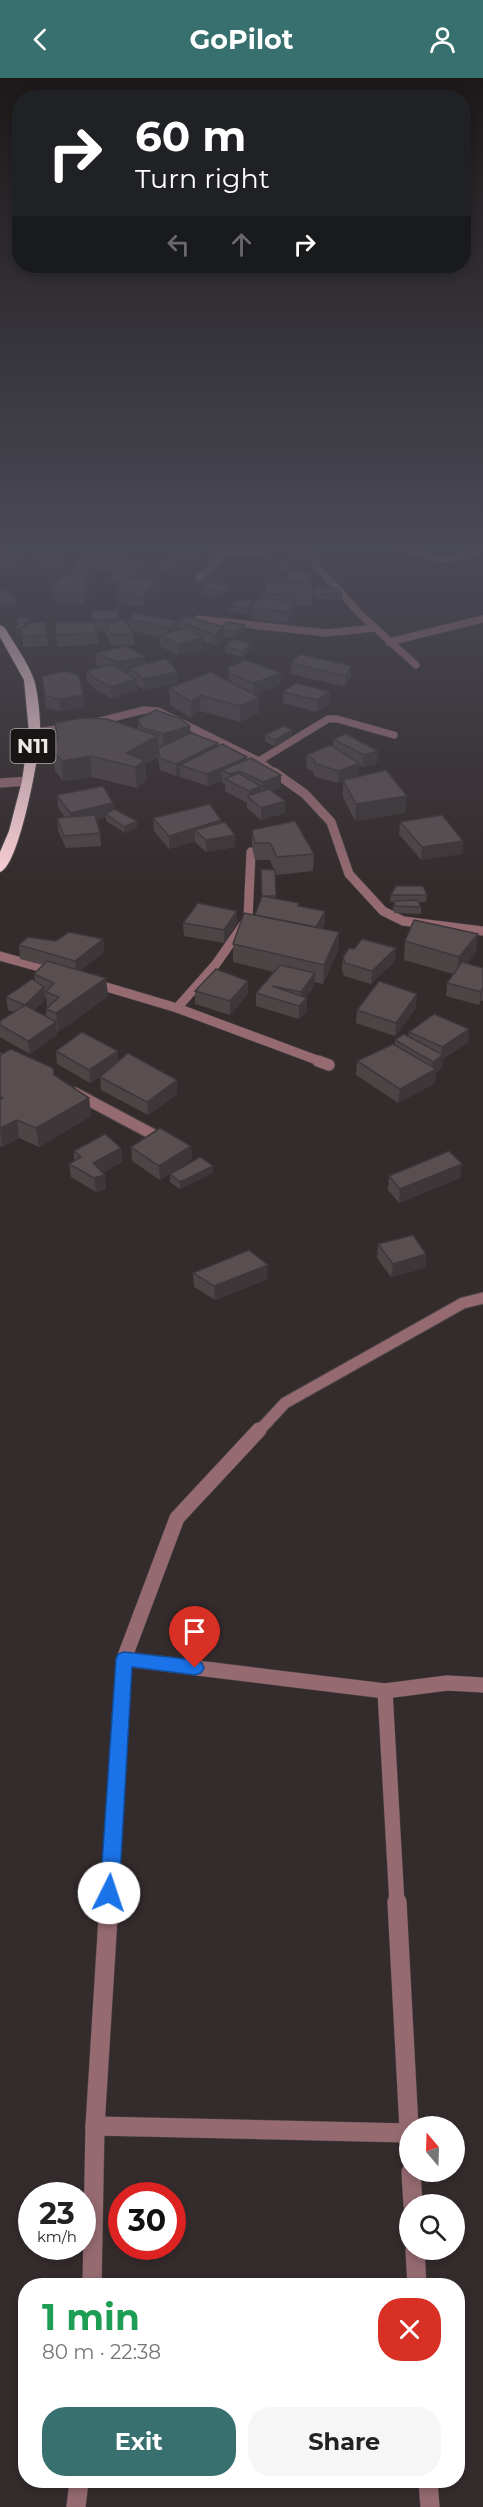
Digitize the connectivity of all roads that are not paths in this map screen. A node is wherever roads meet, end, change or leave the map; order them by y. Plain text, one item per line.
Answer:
1 (18, 660) edge
2 (411, 660) edge
3 (416, 665) dead end
4 (35, 732) junction
5 (394, 735) dead end
6 (259, 760) junction
7 (28, 781) junction
8 (0, 783) edge
9 (251, 852) edge
10 (0, 868) edge
11 (483, 931) edge
12 (0, 956) edge
13 (65, 975) edge
14 (88, 981) edge
15 (177, 1008) junction
16 (330, 1065) dead end
17 (61, 1085) edge
18 (152, 1134) edge
19 (483, 1298) edge
20 (124, 1659) junction
21 (483, 1685) edge
22 (385, 1690) junction
23 (408, 2116) edge
24 (94, 2126) junction
25 (399, 2133) edge
26 (416, 2260) edge
27 (92, 2278) edge
28 (417, 2278) edge
29 (78, 2488) edge
30 (429, 2488) edge
31 (76, 2507) edge
32 (430, 2507) edge

1 - 4 highway, N11
2 - 3 street
4 - 6 street
4 - 7 highway, N11
5 - 6 street
6 - 11 street
7 - 8 street
7 - 10 highway, N11
9 - 15 street
12 - 13 street
14 - 15 street
15 - 16 street
17 - 18 street
19 - 20 street
20 - 22 street
20 - 24 street
21 - 22 street
22 - 23 street
24 - 25 street
24 - 27 street
26 - 28 street
29 - 31 street
30 - 32 street

